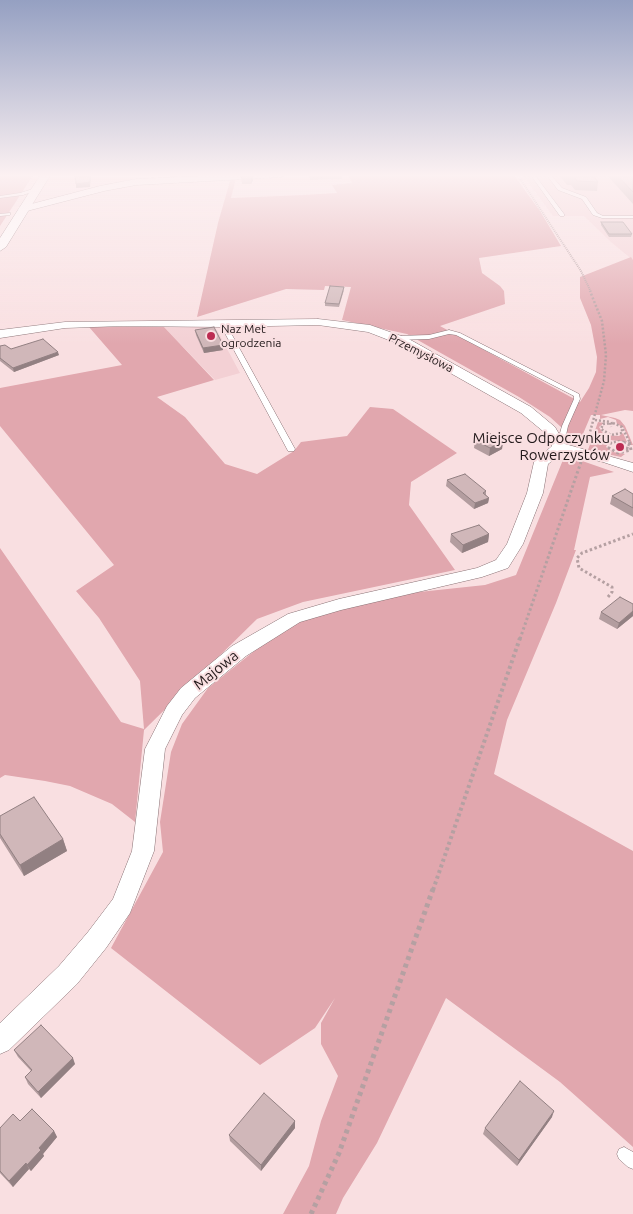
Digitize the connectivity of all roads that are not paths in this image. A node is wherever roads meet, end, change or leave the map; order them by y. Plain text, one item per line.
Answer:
1 (10, 231) edge
2 (0, 247) edge
3 (223, 324) junction
4 (0, 334) edge
5 (397, 338) junction
6 (560, 447) junction
7 (291, 449) dead end
8 (633, 468) edge
9 (0, 1041) edge

1 - 2 street
3 - 4 street, Przemysłowa
3 - 5 street, Przemysłowa
3 - 7 lane
5 - 6 street, Przemysłowa
5 - 6 lane
6 - 8 street
6 - 9 street, Majowa

